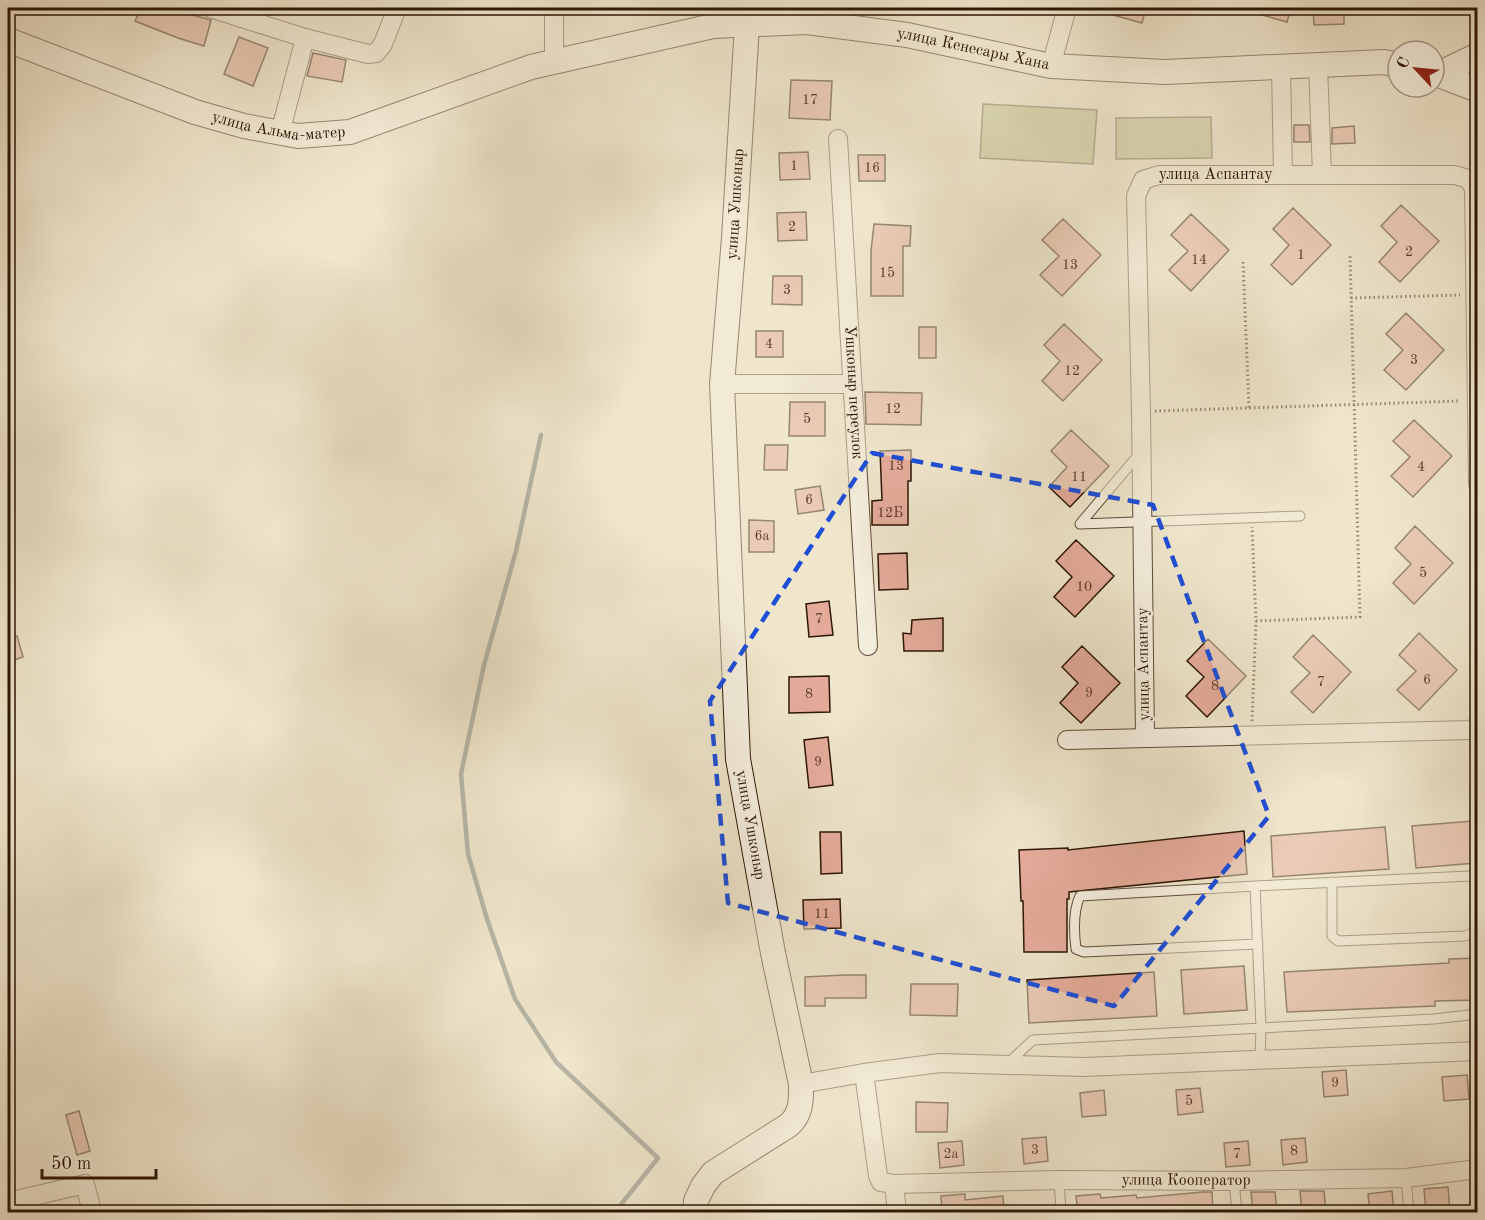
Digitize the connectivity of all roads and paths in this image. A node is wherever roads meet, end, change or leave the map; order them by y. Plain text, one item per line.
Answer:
1 (210, 8) edge
2 (397, 8) edge
3 (554, 8) edge
4 (1067, 8) edge
5 (747, 25) junction
6 (305, 38) junction
7 (8, 40) edge
8 (1478, 54) edge
9 (554, 61) junction
10 (1386, 62) edge
11 (1318, 65) junction
12 (1051, 66) junction
13 (1281, 67) junction
14 (1446, 69) edge
15 (1446, 78) edge
16 (1478, 90) edge
17 (280, 133) junction
18 (838, 139) dead end
19 (1322, 174) junction
20 (1283, 175) junction
21 (1350, 254) dead end
22 (1243, 262) dead end
23 (1474, 294) junction
24 (1351, 298) junction
25 (722, 384) junction
26 (852, 384) junction
27 (1476, 400) junction
28 (1354, 404) junction
29 (1249, 408) junction
30 (1141, 412) junction
31 (1142, 452) junction
32 (1478, 484) edge
33 (1300, 516) dead end
34 (1251, 518) junction
35 (1143, 521) junction
36 (1256, 621) junction
37 (868, 646) dead end
38 (1478, 726) edge
39 (1251, 735) junction
40 (1145, 738) junction
41 (1067, 740) dead end
42 (1332, 882) junction
43 (1478, 884) edge
44 (1255, 886) junction
45 (1478, 928) edge
46 (1258, 944) junction
47 (1478, 1014) edge
48 (1261, 1028) junction
49 (1478, 1052) edge
50 (1260, 1060) junction
51 (1007, 1064) junction
52 (864, 1073) junction
53 (801, 1084) junction
54 (1478, 1169) edge
55 (1406, 1178) junction
56 (1059, 1180) junction
57 (1234, 1181) junction
58 (894, 1184) junction
59 (8, 1202) edge
60 (92, 1212) edge
61 (695, 1212) edge
62 (897, 1212) edge
63 (1061, 1212) edge
64 (1237, 1212) edge
65 (1409, 1212) edge

1 - 6 street
2 - 6 street
3 - 9 street
4 - 12 street
5 - 9 street, улица Кенесары Хана
5 - 12 street, улица Кенесары Хана
5 - 25 street, улица Ушконыр
6 - 17 street
7 - 17 street, улица Альма-матер
8 - 14 street
9 - 17 street, улица Альма-матер
10 - 11 street, улица Кенесары Хана
11 - 13 street, улица Кенесары Хана
11 - 19 street
12 - 13 street, улица Кенесары Хана
13 - 20 street
15 - 16 street
18 - 26 street, Ушконыр переулок
19 - 20 street, улица Аспантау
19 - 23 street, улица Аспантау
20 - 30 street, улица Аспантау
21 - 24 path
22 - 29 path
23 - 24 path
23 - 27 street, улица Аспантау
24 - 28 path
25 - 26 street
25 - 53 street, улица Ушконыр
26 - 37 street, Ушконыр переулок
27 - 28 path
27 - 32 street, улица Аспантау
28 - 29 path
28 - 36 path
29 - 30 path
30 - 31 street, улица Аспантау
31 - 35 street, улица Аспантау
31 - 35 lane
33 - 34 lane
34 - 35 lane
34 - 36 path
35 - 40 street, улица Аспантау
36 - 39 path
38 - 39 street, улица Аспантау
39 - 40 street, улица Аспантау
40 - 41 street, улица Аспантау
42 - 43 lane
42 - 44 lane
42 - 45 lane
44 - 46 lane
44 - 46 lane
46 - 48 lane
47 - 48 lane
48 - 50 lane
48 - 51 lane
49 - 50 street
50 - 51 street
51 - 52 street
52 - 53 street
52 - 58 street
53 - 61 street, улица Ушконыр
54 - 55 street, улица Кооператор
55 - 57 street, улица Кооператор
55 - 65 lane
56 - 57 street, улица Кооператор
56 - 58 street, улица Кооператор
56 - 63 lane
57 - 64 lane
58 - 62 street
59 - 60 street

